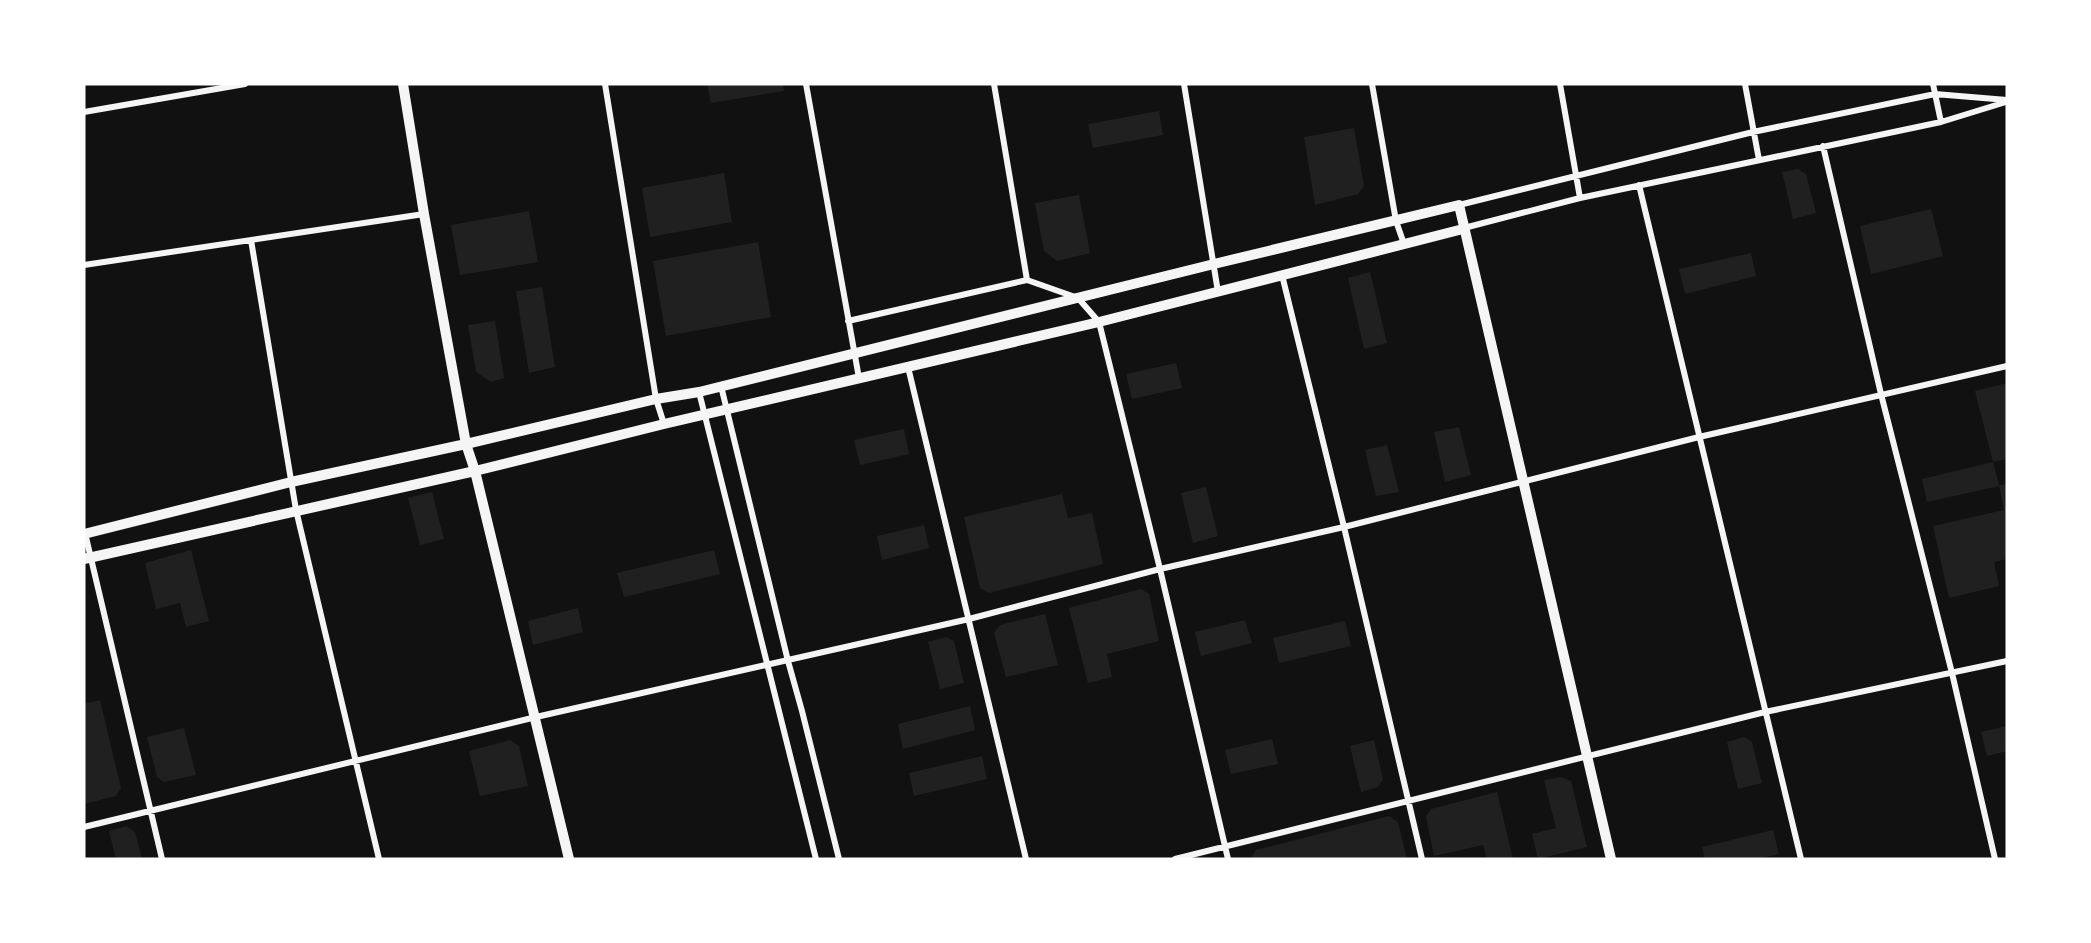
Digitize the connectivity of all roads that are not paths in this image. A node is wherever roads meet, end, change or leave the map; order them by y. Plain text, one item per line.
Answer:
1 (246, 84) edge
2 (403, 84) edge
3 (605, 84) edge
4 (806, 84) edge
5 (994, 84) edge
6 (1184, 84) edge
7 (1372, 84) edge
8 (1560, 84) edge
9 (1745, 84) edge
10 (1933, 84) edge
11 (1935, 94) junction
12 (2007, 101) edge
13 (84, 112) edge
14 (1941, 122) junction
15 (1753, 132) junction
16 (1823, 146) junction
17 (1760, 160) junction
18 (1575, 176) junction
19 (1638, 185) junction
20 (1580, 198) junction
21 (1459, 205) junction
22 (424, 214) junction
23 (1396, 221) junction
24 (1463, 229) junction
25 (251, 240) junction
26 (1404, 244) junction
27 (1214, 264) junction
28 (84, 265) edge
29 (1282, 275) junction
30 (1027, 280) junction
31 (1218, 292) junction
32 (1078, 298) junction
33 (848, 321) junction
34 (1099, 322) junction
35 (854, 354) junction
36 (908, 366) junction
37 (2007, 366) edge
38 (859, 378) junction
39 (721, 386) junction
40 (699, 392) junction
41 (1881, 394) junction
42 (656, 399) junction
43 (728, 410) junction
44 (705, 415) junction
45 (664, 424) junction
46 (1699, 437) junction
47 (466, 444) junction
48 (475, 471) junction
49 (1522, 481) junction
50 (291, 482) junction
51 (296, 510) junction
52 (1344, 527) junction
53 (84, 532) edge
54 (88, 559) edge
55 (1160, 568) junction
56 (969, 619) junction
57 (788, 660) junction
58 (2007, 661) edge
59 (767, 666) junction
60 (1952, 673) junction
61 (1764, 712) junction
62 (536, 717) junction
63 (1586, 756) junction
64 (356, 762) junction
65 (1408, 800) junction
66 (150, 810) junction
67 (84, 827) edge
68 (1226, 847) junction
69 (162, 859) edge
70 (379, 859) edge
71 (570, 859) edge
72 (816, 859) edge
73 (839, 859) edge
74 (1026, 859) edge
75 (1174, 859) edge
76 (1228, 859) edge
77 (1422, 859) edge
78 (1611, 859) edge
79 (1801, 859) edge
80 (1995, 859) edge

1 - 13 street
2 - 22 street
3 - 42 street
4 - 33 street
5 - 30 street
6 - 27 street
7 - 23 street
8 - 18 street
9 - 15 street
10 - 11 street
11 - 12 street
11 - 14 street
11 - 15 street
12 - 14 street
14 - 16 street
15 - 17 street
15 - 18 street
16 - 17 street
16 - 41 street
17 - 19 street
18 - 20 street
18 - 21 street
19 - 20 street
19 - 46 street
20 - 24 street
21 - 23 street
21 - 24 street
22 - 25 street
22 - 47 street
23 - 26 street
23 - 27 street
24 - 26 street
24 - 49 street
25 - 28 street
25 - 50 street
26 - 29 street
27 - 31 street
27 - 32 street
29 - 31 street
29 - 52 street
30 - 32 street
30 - 33 street
31 - 34 street
32 - 34 street
32 - 35 street
33 - 35 street
34 - 36 street
34 - 55 street
35 - 38 street
35 - 39 street
36 - 38 street
36 - 56 street
37 - 41 street
38 - 43 street
39 - 40 street
39 - 43 street
40 - 42 street
40 - 44 street
41 - 46 street
41 - 60 street
42 - 45 street
42 - 47 street
43 - 44 street
43 - 57 street
44 - 45 street
44 - 59 street
45 - 48 street
46 - 49 street
46 - 61 street
47 - 48 street
47 - 50 street
48 - 51 street
48 - 62 street
49 - 52 street
49 - 63 street
50 - 51 street
50 - 53 street
51 - 54 street
51 - 64 street
52 - 55 street
52 - 65 street
53 - 54 street
54 - 66 street
55 - 56 street
55 - 68 street
56 - 57 street
56 - 74 street
57 - 59 street
57 - 73 street
58 - 60 street
59 - 62 street
59 - 72 street
60 - 61 street
60 - 80 street
61 - 63 street
61 - 79 street
62 - 64 street
62 - 71 street
63 - 65 street
63 - 78 street
64 - 66 street
64 - 70 street
65 - 68 street
65 - 77 street
66 - 67 street
66 - 69 street
68 - 75 street
68 - 76 street

